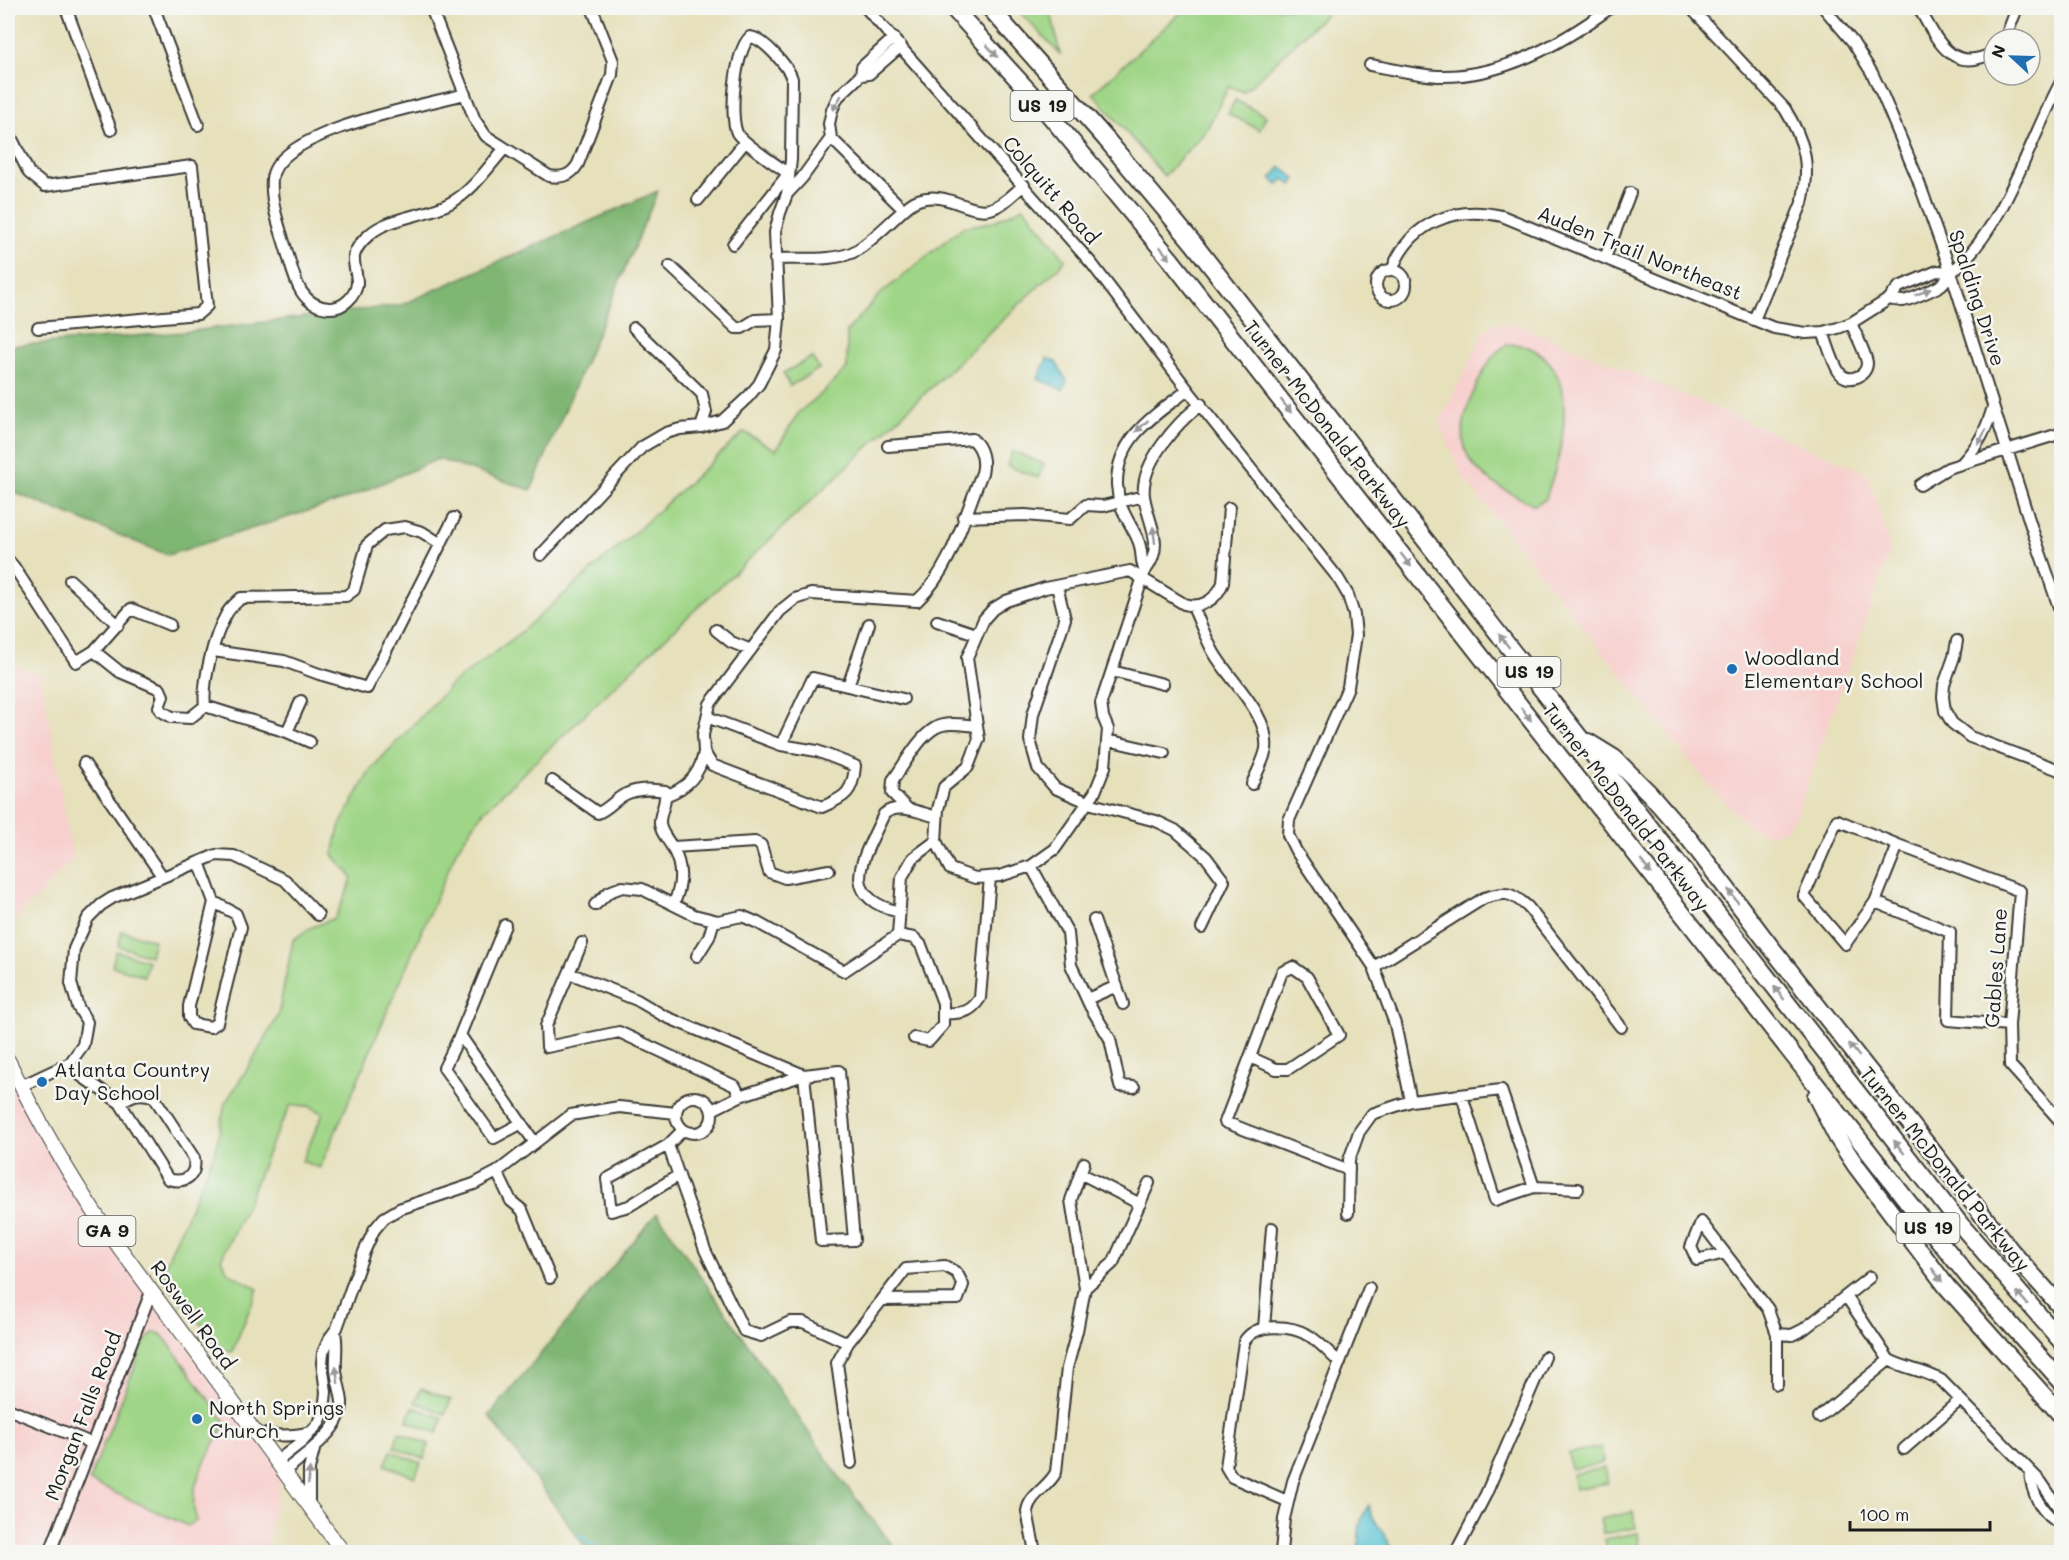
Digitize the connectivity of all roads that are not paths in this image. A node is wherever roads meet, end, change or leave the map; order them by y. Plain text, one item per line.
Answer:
1 (68, 8) edge
2 (154, 8) edge
3 (430, 8) edge
4 (592, 8) edge
5 (866, 8) edge
6 (953, 8) edge
7 (990, 8) edge
8 (1610, 8) edge
9 (1824, 8) edge
10 (1918, 8) edge
11 (2017, 8) edge
12 (1694, 11) edge
13 (2010, 27) edge
14 (897, 42) junction
15 (1982, 58) edge
16 (1370, 65) dead end
17 (2061, 80) edge
18 (465, 94) junction
19 (198, 125) dead end
20 (111, 130) dead end
21 (8, 131) edge
22 (831, 138) junction
23 (744, 142) junction
24 (505, 148) junction
25 (789, 174) junction
26 (1024, 185) junction
27 (1630, 193) dead end
28 (787, 194) junction
29 (698, 200) dead end
30 (903, 209) junction
31 (733, 244) dead end
32 (1605, 258) junction
33 (775, 260) junction
34 (670, 266) dead end
35 (1392, 270) dead end
36 (1952, 272) junction
37 (779, 319) junction
38 (1754, 320) junction
39 (1851, 323) junction
40 (38, 328) dead end
41 (634, 328) dead end
42 (1823, 332) junction
43 (1188, 390) junction
44 (1201, 404) junction
45 (1993, 406) junction
46 (701, 427) junction
47 (2061, 433) edge
48 (888, 446) dead end
49 (2007, 451) junction
50 (1962, 463) junction
51 (1920, 485) dead end
52 (1144, 496) junction
53 (1119, 503) junction
54 (1229, 508) dead end
55 (963, 517) junction
56 (454, 519) dead end
57 (441, 544) junction
58 (541, 555) dead end
59 (8, 560) edge
60 (1144, 575) junction
61 (70, 580) dead end
62 (1057, 586) junction
63 (1193, 607) junction
64 (2061, 616) edge
65 (937, 621) dead end
66 (868, 624) dead end
67 (118, 625) junction
68 (170, 625) dead end
69 (716, 630) dead end
70 (976, 634) junction
71 (1957, 641) dead end
72 (751, 650) junction
73 (94, 651) junction
74 (213, 651) junction
75 (1112, 671) junction
76 (1163, 684) dead end
77 (848, 686) junction
78 (903, 699) dead end
79 (301, 701) dead end
80 (205, 706) junction
81 (707, 717) junction
82 (977, 726) junction
83 (287, 732) junction
84 (1578, 735) junction
85 (1107, 740) junction
86 (310, 742) dead end
87 (782, 746) junction
88 (704, 752) junction
89 (1164, 753) dead end
90 (84, 763) dead end
91 (2061, 771) edge
92 (552, 781) dead end
93 (1252, 784) dead end
94 (665, 796) junction
95 (1088, 802) junction
96 (908, 809) junction
97 (937, 816) junction
98 (936, 841) junction
99 (1898, 845) junction
100 (673, 848) junction
101 (199, 862) junction
102 (1030, 866) junction
103 (829, 870) dead end
104 (162, 876) junction
105 (990, 877) junction
106 (214, 902) junction
107 (1875, 902) junction
108 (674, 903) junction
109 (596, 905) dead end
110 (899, 912) junction
111 (318, 915) dead end
112 (714, 920) junction
113 (1094, 921) dead end
114 (505, 925) dead end
115 (1202, 928) dead end
116 (898, 935) junction
117 (582, 943) dead end
118 (697, 956) dead end
119 (1374, 967) junction
120 (569, 973) junction
121 (1117, 986) junction
122 (1087, 999) junction
123 (1123, 1004) dead end
124 (943, 1014) junction
125 (2009, 1025) junction
126 (1621, 1027) dead end
127 (460, 1035) junction
128 (914, 1038) dead end
129 (1250, 1057) junction
130 (8, 1060) edge
131 (70, 1063) junction
132 (1803, 1068) junction
133 (804, 1075) junction
134 (21, 1086) junction
135 (1134, 1087) dead end
136 (740, 1096) junction
137 (1462, 1096) junction
138 (1411, 1101) junction
139 (120, 1103) junction
140 (712, 1110) junction
141 (676, 1113) junction
142 (522, 1123) junction
143 (2061, 1123) edge
144 (683, 1130) junction
145 (536, 1143) junction
146 (668, 1145) junction
147 (1349, 1170) junction
148 (497, 1172) junction
149 (679, 1175) junction
150 (1149, 1183) dead end
151 (1534, 1187) junction
152 (1578, 1189) dead end
153 (1140, 1204) junction
154 (1347, 1213) dead end
155 (1272, 1228) dead end
156 (1725, 1253) dead end
157 (1870, 1277) dead end
158 (550, 1278) dead end
159 (1085, 1288) junction
160 (1369, 1288) dead end
161 (151, 1292) junction
162 (1846, 1296) junction
163 (882, 1300) junction
164 (2061, 1308) edge
165 (1264, 1328) junction
166 (336, 1333) junction
167 (1777, 1334) junction
168 (2061, 1342) edge
169 (848, 1343) junction
170 (1545, 1357) dead end
171 (1889, 1360) junction
172 (1340, 1363) junction
173 (2061, 1382) edge
174 (1777, 1384) dead end
175 (1960, 1400) junction
176 (8, 1409) edge
177 (2061, 1416) edge
178 (1819, 1417) dead end
179 (310, 1432) junction
180 (255, 1433) junction
181 (91, 1443) junction
182 (315, 1446) junction
183 (1904, 1449) dead end
184 (851, 1463) dead end
185 (280, 1467) junction
186 (2030, 1471) junction
187 (1287, 1501) junction
188 (309, 1506) junction
189 (2061, 1513) edge
190 (2061, 1524) edge
191 (50, 1552) edge
192 (343, 1552) edge
193 (1035, 1552) edge
194 (1281, 1552) edge
195 (1456, 1552) edge

1 - 20 street
2 - 19 street
3 - 18 street
4 - 24 street
5 - 14 street, Colquitt Road
6 -> 132 highway, Turner McDonald Parkway / US 19
84 -> 7 highway, Turner McDonald Parkway / US 19
8 - 16 street
9 - 36 street, Spalding Drive
10 - 15 street
11 - 13 street
12 - 38 street
14 -> 22 street
14 - 26 street, Colquitt Road
17 - 36 street, Auden Trail Northeast
18 - 24 street
18 - 24 street
21 - 40 street
22 - 28 street
22 - 30 street
23 - 25 street
23 - 25 street
23 - 29 street
25 - 28 street
25 - 31 street
26 - 30 street
26 - 43 street, Colquitt Road
27 - 32 street
28 - 33 street
30 - 33 street
32 - 35 street, Auden Trail Northeast
32 - 38 street, Auden Trail Northeast
33 - 37 street
34 - 37 street
36 - 39 street, Auden Trail Northeast
36 - 45 street, Spalding Drive
37 - 46 street
38 - 42 street, Auden Trail Northeast
39 - 42 street, Auden Trail Northeast
39 - 42 street
41 - 46 street
43 - 44 street, Colquitt Road
43 -> 53 street
44 - 52 street
44 - 119 street, Colquitt Road
45 - 49 street, Spalding Drive
45 -> 50 street
46 - 58 street
47 - 49 street
48 - 55 street
49 - 50 street
49 - 64 street, Spalding Drive
50 - 51 street
52 - 53 street
60 -> 52 street
53 - 55 street
53 - 60 street
54 - 63 street
55 - 72 street
56 - 57 street
57 - 74 street
57 - 74 street
59 - 73 street
60 - 62 street
60 - 63 street
60 - 75 street
61 - 67 street
62 - 70 street
62 - 95 street
63 - 93 street
65 - 70 street
66 - 77 street
67 - 68 street
67 - 73 street
69 - 72 street
70 - 82 street
71 - 91 street
72 - 81 street
73 - 80 street
74 - 80 street
75 - 76 street
75 - 85 street
77 - 78 street
77 - 87 street
79 - 83 street
80 - 83 street
81 - 87 street
81 - 88 street
82 - 96 street
82 - 97 street
83 - 86 street
164 -> 84 highway
168 -> 84 highway, Turner McDonald Parkway / US 19
85 - 89 street
85 - 95 street
87 - 88 street
88 - 94 street
90 - 104 street
92 - 94 street
94 - 100 street
95 - 102 street
95 - 115 street
96 - 97 street
96 - 110 street
97 - 98 street
98 - 105 street
98 - 110 street
99 - 107 street, Gables Lane
99 - 107 street, Gables Lane
99 - 125 street, Gables Lane
100 - 103 street
100 - 108 street
101 - 104 street
101 - 106 street
101 - 111 street
102 - 105 street
102 - 122 street
104 - 131 street
105 - 124 street
106 - 106 street
107 - 125 street, Gables Lane
108 - 109 street
108 - 112 street
110 - 116 street
112 - 116 street
112 - 118 street
113 - 121 street
114 - 127 street
116 - 124 street
117 - 120 street
119 - 126 street
119 - 138 street, Colquitt Road
120 - 133 street
120 - 136 street
121 - 122 street
121 - 123 street
122 - 135 street
124 - 128 street
125 - 143 street, Gables Lane
127 - 142 street
127 - 142 street
129 - 129 street
129 - 147 street
130 - 134 main road, Roswell Road / GA 9
131 - 134 street
131 - 139 street
132 - 173 highway, Turner McDonald Parkway / US 19
132 -> 177 highway
133 - 133 street
133 - 136 street
134 - 161 main road, Roswell Road / GA 9
136 - 140 street
137 - 138 street
137 - 151 street
137 - 151 street
138 - 147 street
139 - 139 street
140 - 141 street
140 - 144 street
141 - 144 street
141 - 145 street
142 - 145 street
144 - 146 street
145 - 148 street
146 - 149 street
146 - 149 street
147 - 154 street
148 - 158 street
148 - 166 street
149 - 169 street
150 - 153 street
151 - 152 street
153 - 159 street
153 - 159 street
155 - 165 street
156 - 167 street
157 - 162 street
159 - 193 street
160 - 172 street
161 - 180 main road, Roswell Road / GA 9
161 - 181 street, Morgan Falls Road
162 - 167 street
162 - 171 street
163 - 163 street
163 - 169 street
165 - 172 street
165 - 187 street
166 - 179 street
182 -> 166 street
167 - 174 street
169 - 184 street
170 - 195 street
171 - 175 street
171 - 178 street
172 - 187 street
175 - 183 street
175 - 186 street
176 - 181 street
179 - 180 street
179 - 185 street
180 - 185 main road, Roswell Road / GA 9
181 - 191 street, Morgan Falls Road
182 - 185 street
188 -> 182 street
185 - 188 main road, Roswell Road / GA 9
186 - 189 street
186 - 190 street
187 - 194 street
188 - 192 main road, Roswell Road / GA 9

